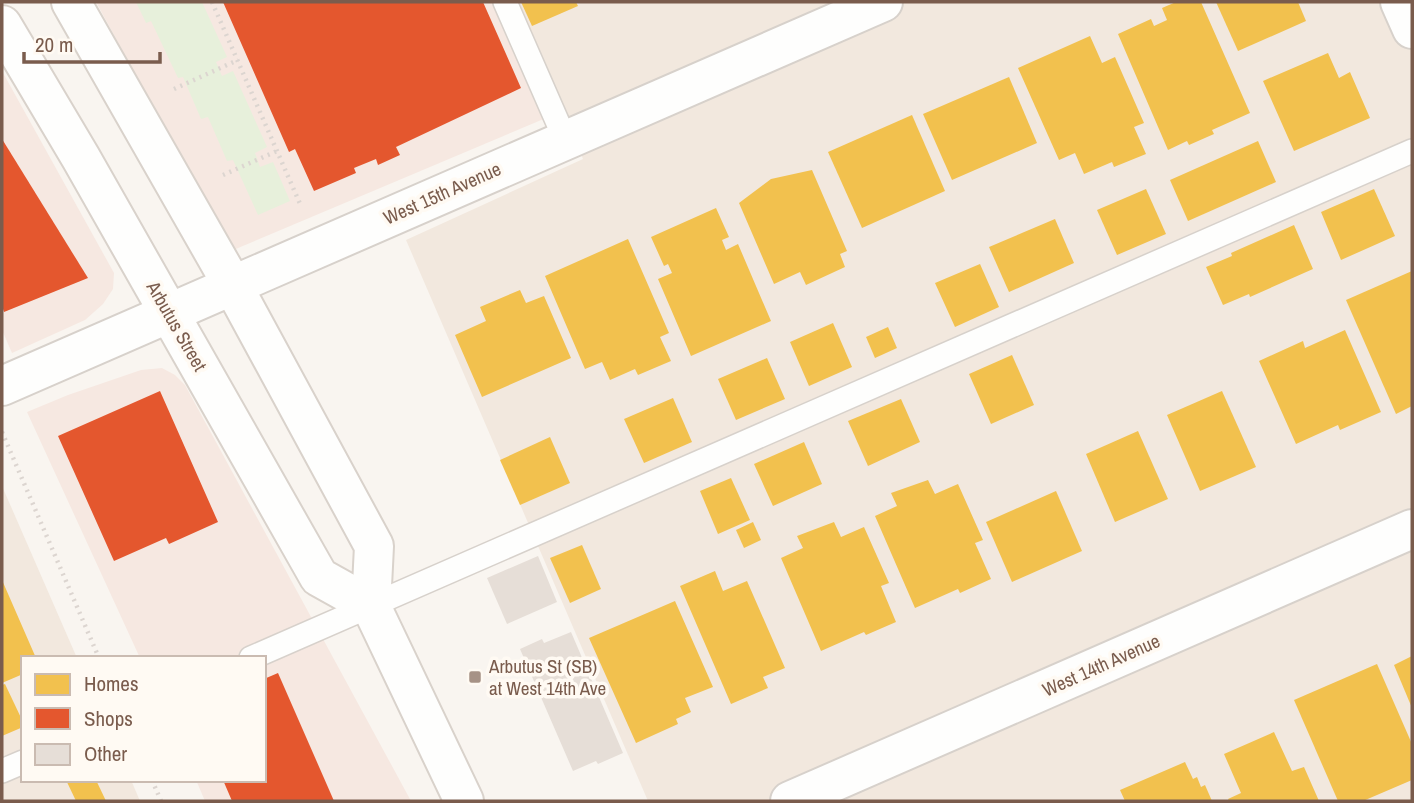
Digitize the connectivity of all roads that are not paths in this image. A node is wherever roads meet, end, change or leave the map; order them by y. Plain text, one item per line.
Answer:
1 (71, 2) edge
2 (505, 2) edge
3 (883, 2) edge
4 (1400, 2) edge
5 (2, 25) edge
6 (1412, 29) edge
7 (565, 139) junction
8 (1412, 151) edge
9 (233, 286) junction
10 (169, 312) junction
11 (2, 386) edge
12 (1412, 529) edge
13 (371, 606) junction
14 (256, 656) edge
15 (21, 763) edge
16 (2, 771) edge
17 (464, 801) edge
18 (790, 801) edge

1 - 9 street
2 - 7 lane
3 - 7 street, West 15th Avenue
4 - 6 street
5 - 10 street, Arbutus Street
7 - 9 street, West 15th Avenue
8 - 13 lane
9 - 10 street, West 15th Avenue
9 - 13 street
10 - 11 street, West 15th Avenue
10 - 13 street, Arbutus Street
12 - 18 street, West 14th Avenue
13 - 14 lane
13 - 17 street
15 - 16 lane

